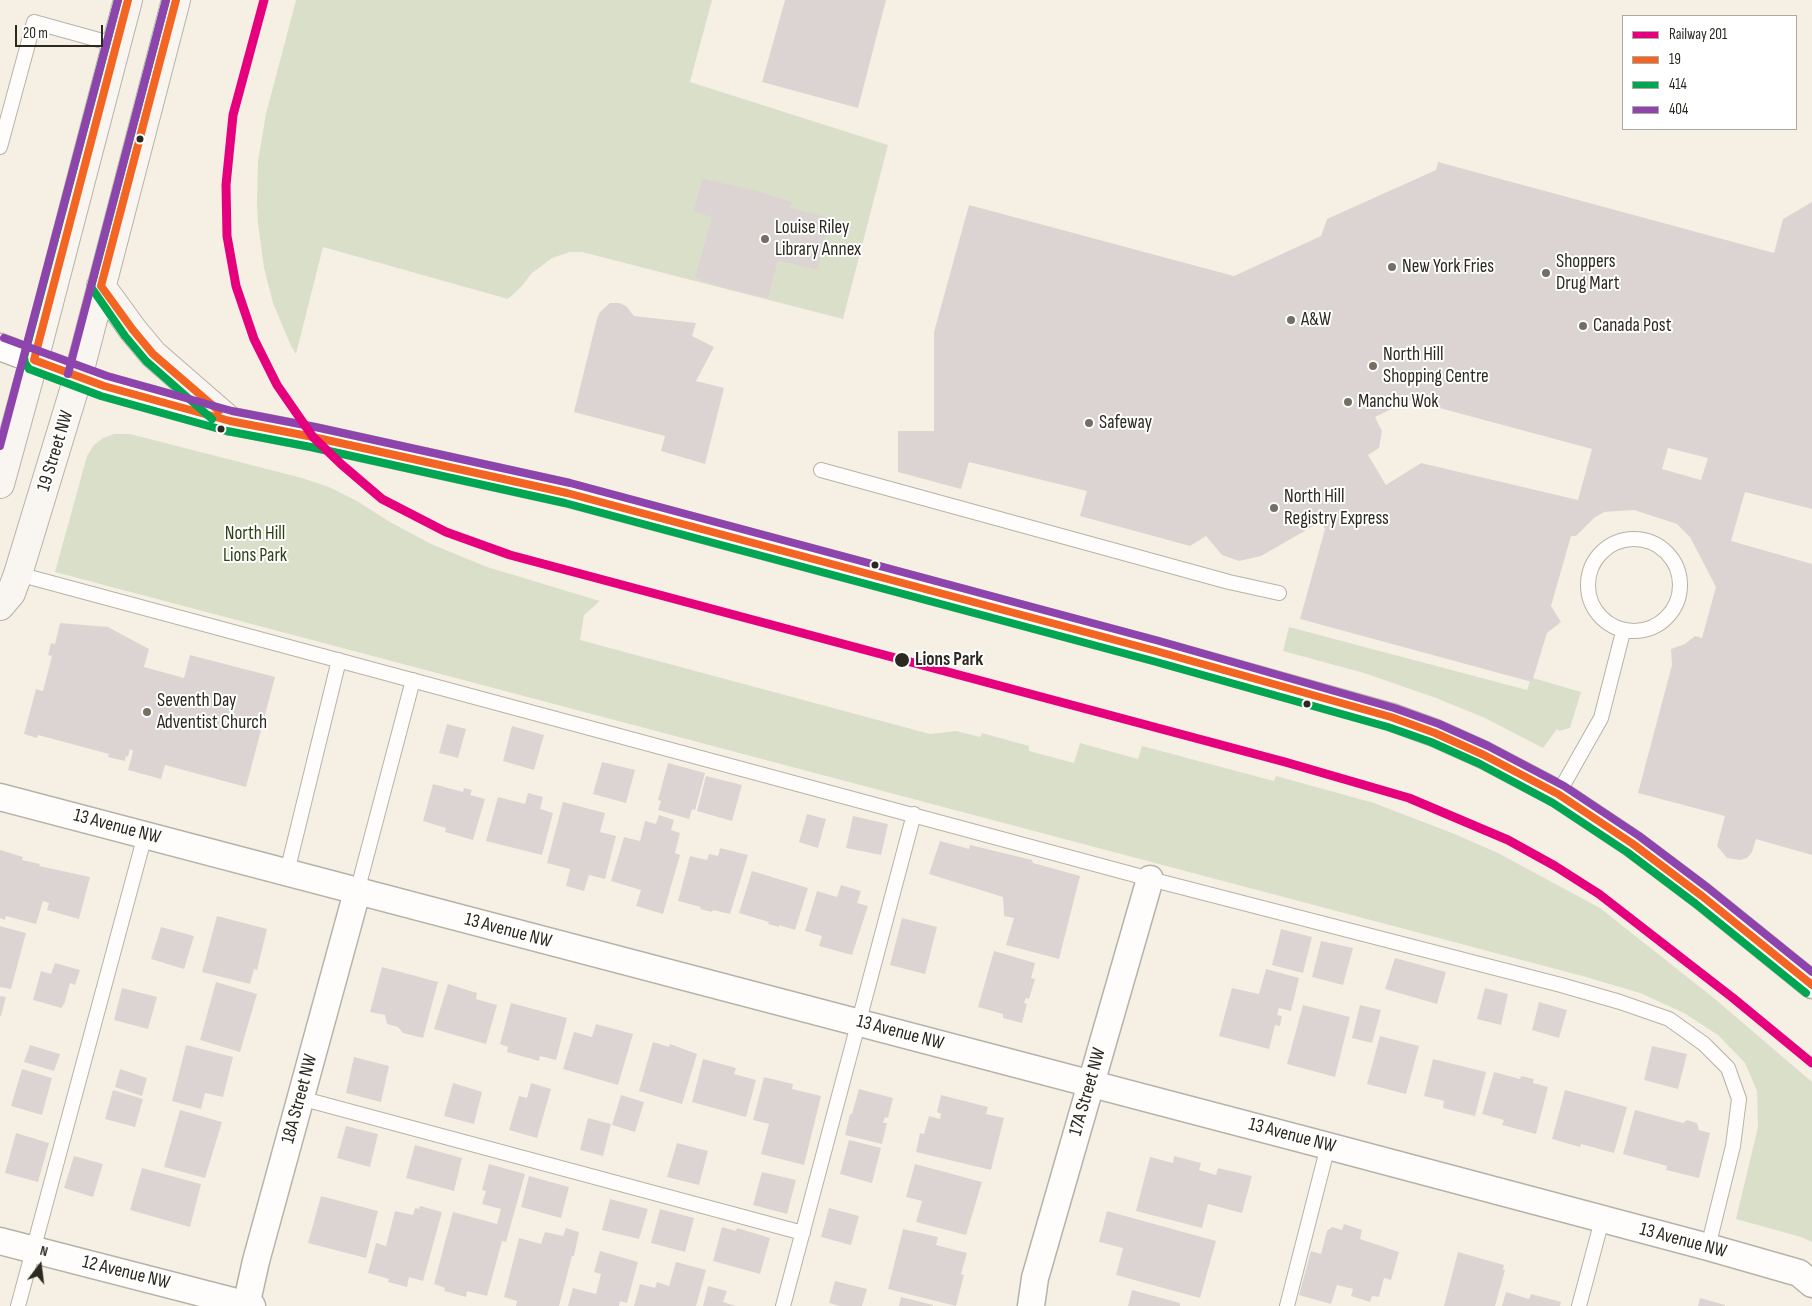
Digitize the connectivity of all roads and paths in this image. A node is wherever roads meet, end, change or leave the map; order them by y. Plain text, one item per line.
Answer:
1 (128, 0) edge
2 (176, 0) edge
3 (116, 45) junction
4 (0, 148) edge
5 (101, 286) junction
6 (0, 347) edge
7 (34, 360) junction
8 (78, 377) junction
9 (230, 421) junction
10 (821, 470) dead end
11 (0, 484) edge
12 (18, 574) junction
13 (1279, 594) dead end
14 (0, 606) edge
15 (1623, 632) junction
16 (339, 660) junction
17 (413, 680) junction
18 (1558, 794) junction
19 (0, 797) edge
20 (914, 814) junction
21 (145, 835) junction
22 (287, 872) junction
23 (1150, 879) junction
24 (358, 892) junction
25 (1812, 985) edge
26 (860, 1022) junction
27 (1090, 1084) junction
28 (300, 1098) junction
29 (1328, 1146) junction
30 (1602, 1220) junction
31 (803, 1233) junction
32 (0, 1241) edge
33 (1708, 1247) junction
34 (33, 1250) junction
35 (1805, 1279) edge
36 (248, 1305) edge
37 (18, 1306) edge
38 (783, 1306) edge
39 (1031, 1306) edge
40 (1287, 1306) edge
41 (1579, 1306) edge

1 - 3 street
2 - 5 street, 19 Street NW
3 - 4 lane
3 - 7 street
5 - 8 street, 19 Street NW
5 - 9 street
6 - 7 street
7 - 8 street
7 - 11 street
8 - 9 street
8 - 12 street, 19 Street NW
9 - 18 street
10 - 13 lane
12 - 14 street, 19 Street NW
12 - 16 lane
15 - 15 lane
15 - 18 lane
16 - 17 lane
16 - 22 lane
17 - 20 lane
17 - 24 lane
18 - 25 street
19 - 21 street, 13 Avenue NW
20 - 23 lane
20 - 26 lane
21 - 22 street, 13 Avenue NW
21 - 34 lane
22 - 24 street, 13 Avenue NW
23 - 27 street, 17A Street NW
23 - 33 lane
24 - 26 street, 13 Avenue NW
24 - 28 street, 18A Street NW
26 - 27 street, 13 Avenue NW
26 - 31 lane
27 - 29 street, 13 Avenue NW
27 - 39 street, 17A Street NW
28 - 31 lane
28 - 36 street, 18A Street NW
29 - 30 street, 13 Avenue NW
29 - 40 lane
30 - 33 street, 13 Avenue NW
30 - 41 lane
31 - 38 lane
32 - 34 street, 12 Avenue NW
33 - 35 street, 13 Avenue NW
34 - 36 street, 12 Avenue NW
34 - 37 lane

